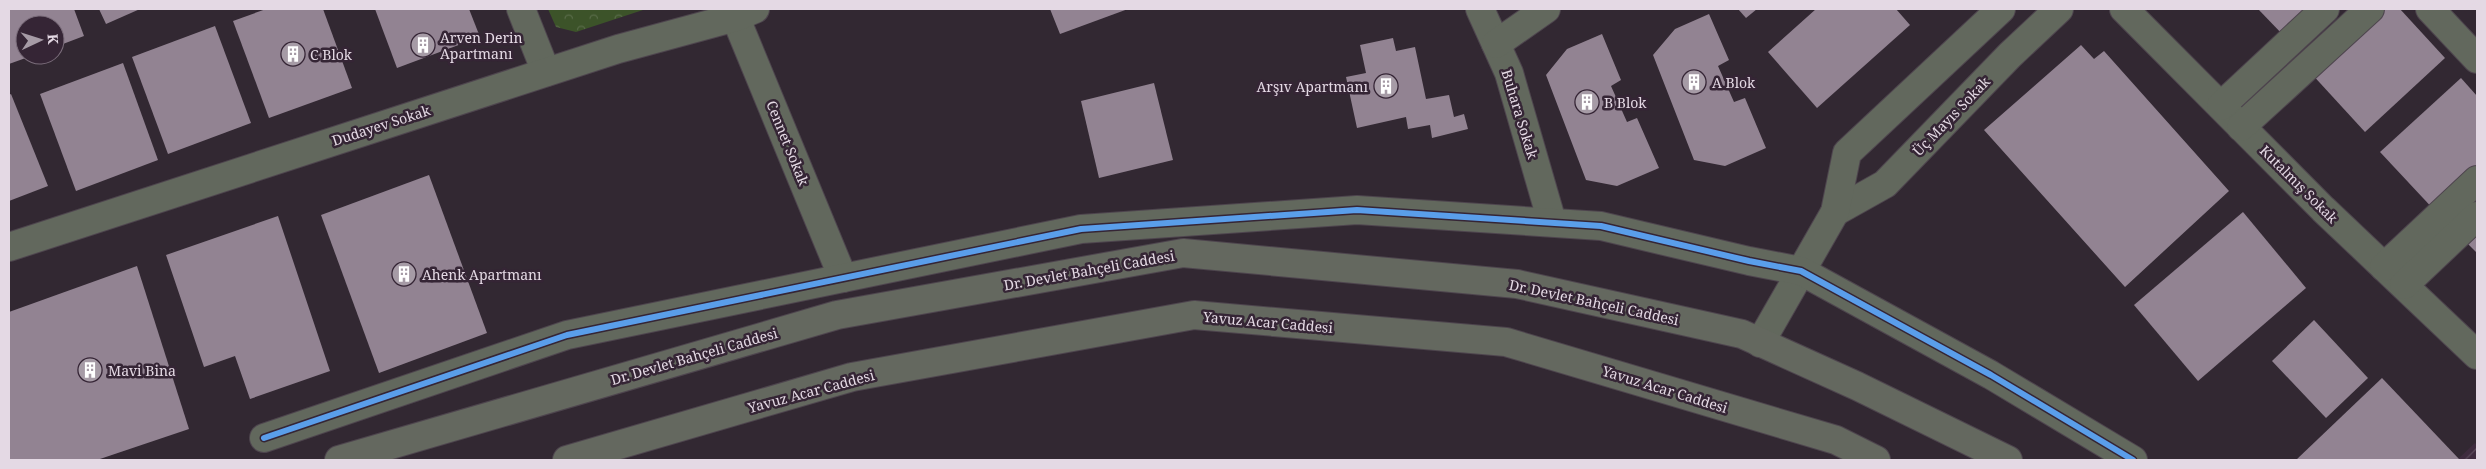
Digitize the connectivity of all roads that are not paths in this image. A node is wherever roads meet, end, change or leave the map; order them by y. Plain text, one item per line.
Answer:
1 (521, 9) edge
2 (1480, 9) edge
3 (1546, 9) edge
4 (2000, 9) edge
5 (2059, 9) edge
6 (2124, 9) edge
7 (2325, 9) edge
8 (2370, 9) edge
9 (2430, 9) edge
10 (741, 12) edge
11 (1496, 44) junction
12 (2477, 59) edge
13 (546, 72) junction
14 (2221, 106) junction
15 (2242, 127) junction
16 (2477, 180) edge
17 (1835, 212) junction
18 (2477, 216) edge
19 (1552, 222) junction
20 (9, 247) edge
21 (2384, 267) junction
22 (1801, 271) junction
23 (843, 278) junction
24 (2404, 285) junction
25 (1760, 342) junction
26 (2477, 355) edge
27 (264, 438) dead end
28 (339, 460) edge
29 (567, 460) edge
30 (1876, 460) edge
31 (2008, 460) edge
32 (2133, 460) edge

1 - 13 street
2 - 11 street, Buhara Sokak
3 - 11 street
4 - 17 street
5 - 17 street, Üç Mayıs Sokak
6 - 14 street, Kutalmış Sokak
7 - 14 street
8 - 15 street
9 - 12 street
10 - 13 street, Dudayev Sokak
10 - 23 street, Cennet Sokak
11 - 19 street, Buhara Sokak
13 - 20 street, Dudayev Sokak
14 - 15 street, Kutalmış Sokak
15 - 21 street, Kutalmış Sokak
16 - 21 street
17 - 22 street
18 - 24 street
19 - 22 street
19 - 23 street
21 - 24 street, Kutalmış Sokak
22 - 25 street
22 - 32 street
23 - 27 street
24 - 26 street, Kutalmış Sokak
25 - 28 main road, Dr. Devlet Bahçeli Caddesi
25 - 31 main road, Dr. Devlet Bahçeli Caddesi
29 - 30 main road, Yavuz Acar Caddesi

